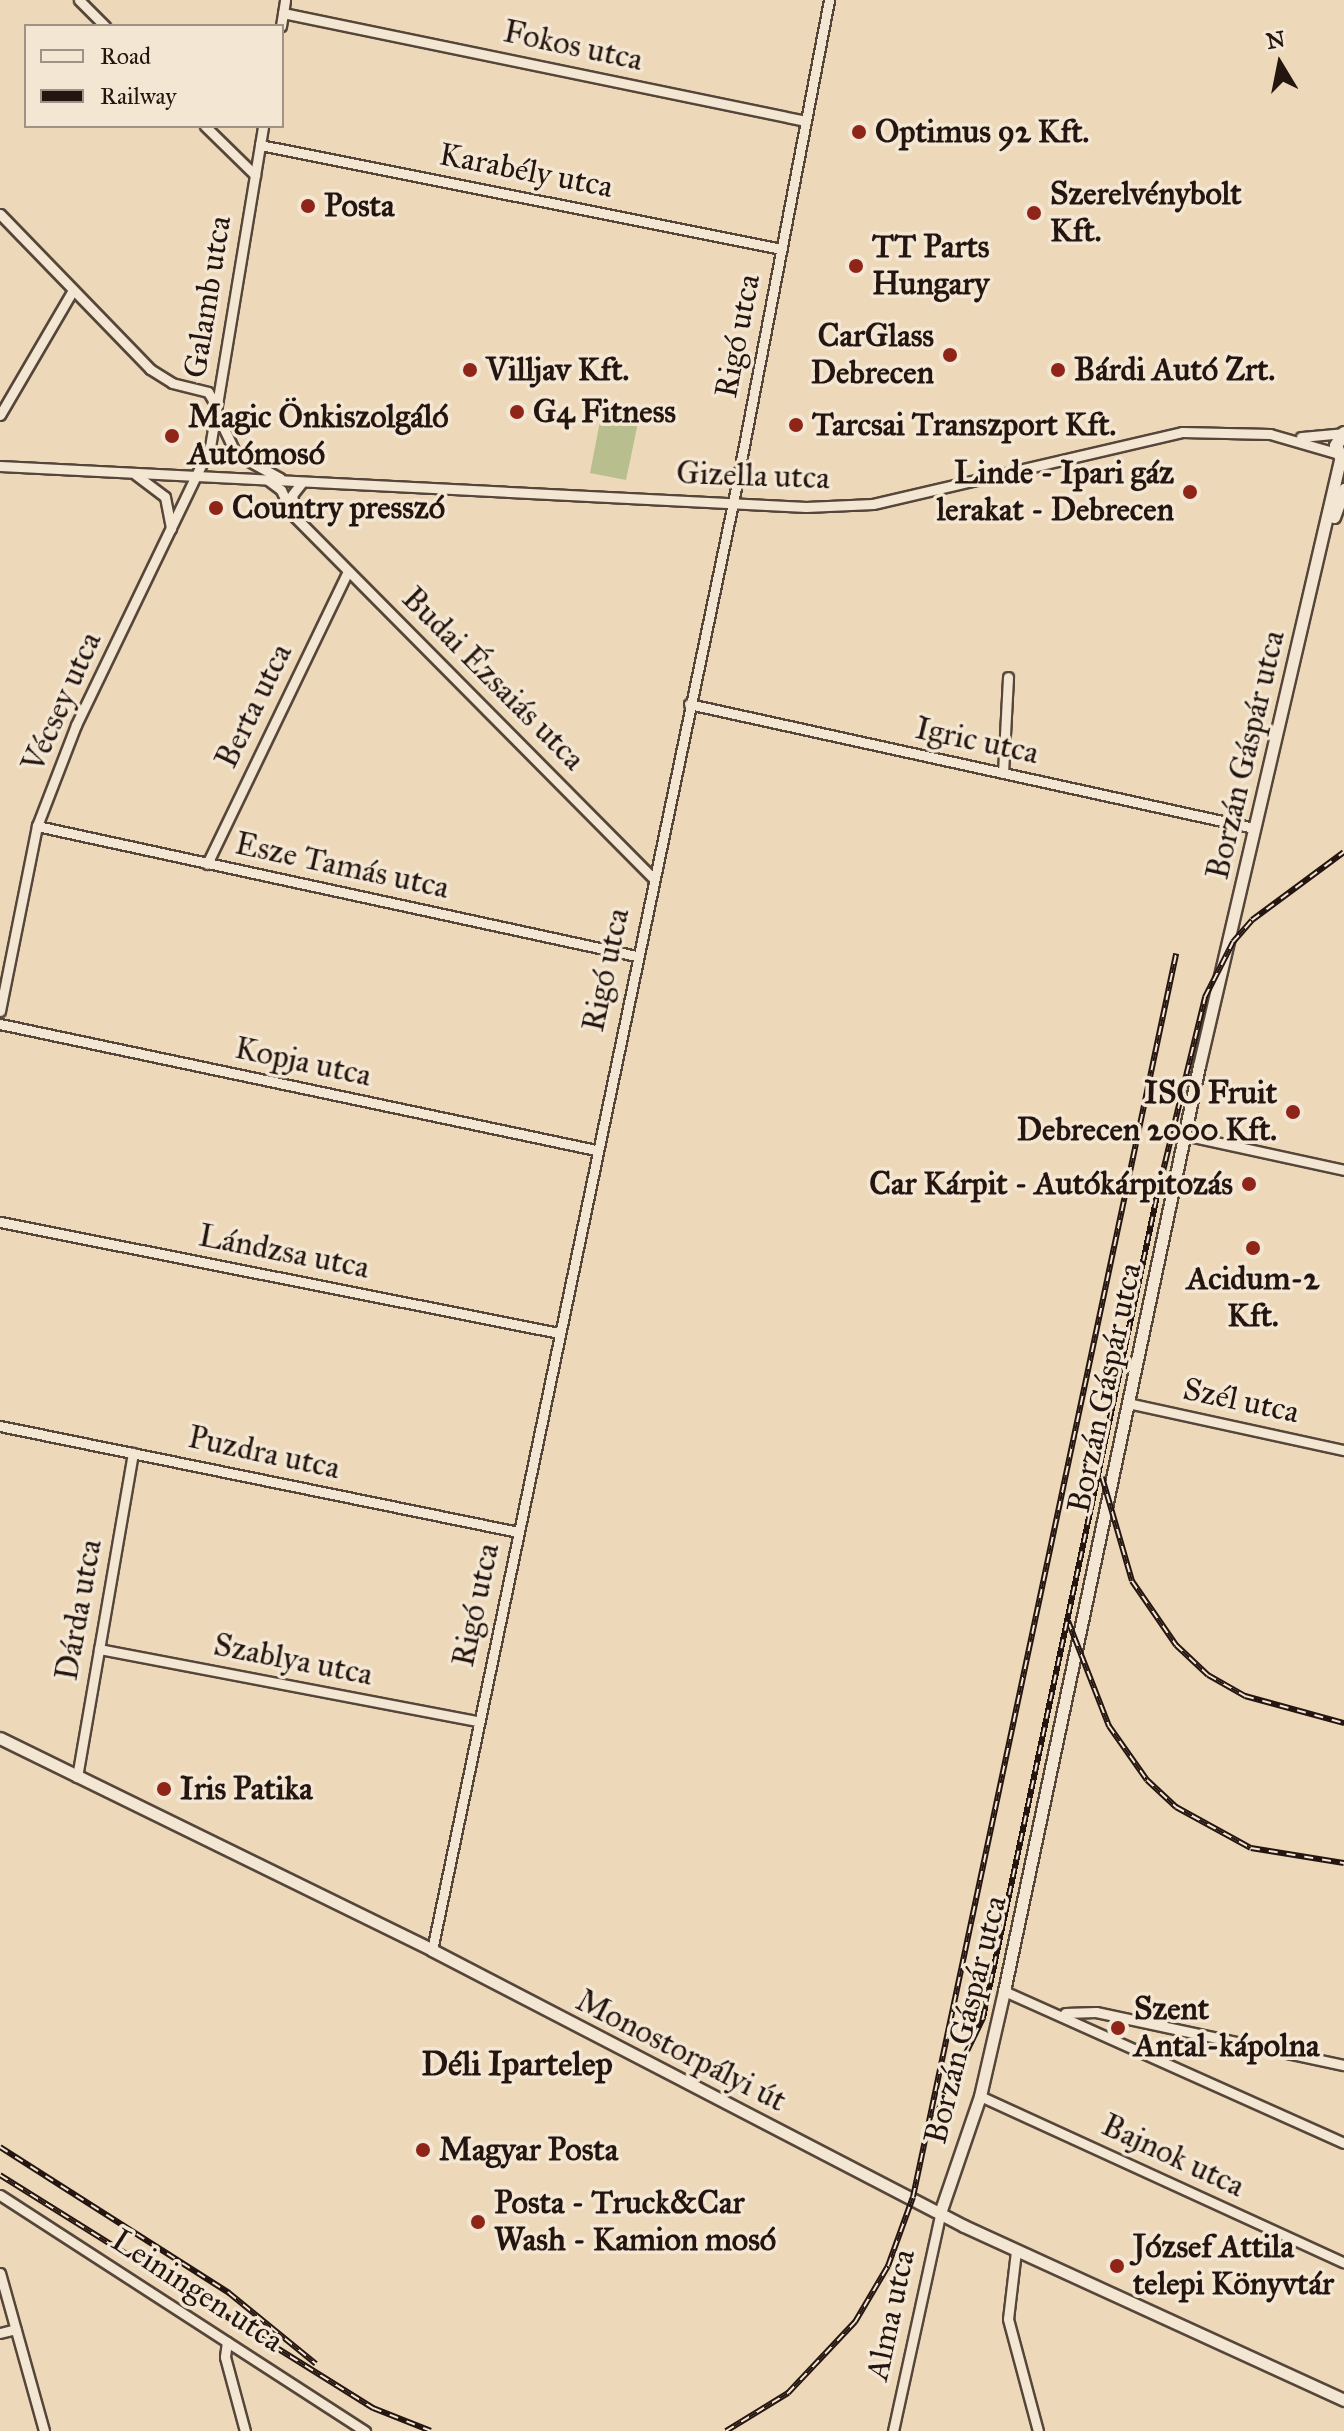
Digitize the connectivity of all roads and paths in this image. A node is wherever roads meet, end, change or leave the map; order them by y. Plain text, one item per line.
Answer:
1 (79, 0) edge
2 (285, 0) edge
3 (829, 0) edge
4 (283, 13) junction
5 (103, 24) edge
6 (281, 24) edge
7 (806, 121) junction
8 (207, 128) edge
9 (263, 128) edge
10 (260, 145) junction
11 (255, 175) junction
12 (0, 214) edge
13 (782, 249) junction
14 (73, 290) junction
15 (220, 371) junction
16 (190, 386) junction
17 (217, 410) junction
18 (0, 415) edge
19 (1344, 433) edge
20 (1297, 438) junction
21 (1340, 459) edge
22 (0, 466) edge
23 (129, 472) junction
24 (199, 475) junction
25 (269, 481) junction
26 (288, 482) junction
27 (302, 482) junction
28 (1344, 489) edge
29 (733, 503) junction
30 (297, 517) junction
31 (171, 533) junction
32 (348, 571) junction
33 (1315, 574) junction
34 (1008, 677) dead end
35 (689, 704) junction
36 (1003, 773) junction
37 (37, 826) junction
38 (1254, 828) junction
39 (207, 864) junction
40 (652, 877) junction
41 (636, 956) junction
42 (0, 1011) edge
43 (0, 1024) edge
44 (1184, 1135) junction
45 (596, 1150) junction
46 (1344, 1170) edge
47 (0, 1222) edge
48 (559, 1333) junction
49 (1128, 1403) junction
50 (0, 1426) edge
51 (1344, 1450) edge
52 (133, 1453) junction
53 (518, 1532) junction
54 (99, 1649) junction
55 (478, 1721) junction
56 (0, 1738) edge
57 (77, 1777) junction
58 (432, 1950) junction
59 (1004, 1991) junction
60 (1063, 2013) junction
61 (1344, 2065) edge
62 (980, 2096) junction
63 (1344, 2143) edge
64 (0, 2195) edge
65 (941, 2210) junction
66 (1016, 2251) junction
67 (1344, 2263) edge
68 (0, 2273) edge
69 (16, 2329) junction
70 (0, 2333) edge
71 (227, 2342) junction
72 (1344, 2400) edge
73 (44, 2431) edge
74 (245, 2431) edge
75 (365, 2431) edge
76 (893, 2431) edge
77 (1038, 2431) edge

1 - 5 street
2 - 4 street
3 - 7 street, Rigó utca
4 - 6 street
4 - 7 street, Fokos utca
7 - 13 street, Rigó utca
8 - 11 street
9 - 10 street, Galamb utca
10 - 11 street, Galamb utca
10 - 13 street, Karabély utca
11 - 15 street, Galamb utca
12 - 14 street
13 - 29 street, Rigó utca
14 - 16 street
14 - 18 street
15 - 16 street
15 - 17 street, Galamb utca
16 - 17 street
17 - 24 street, Galamb utca
17 - 26 street
19 - 20 street, Gizella utca
19 - 21 main road
20 - 21 street, Gizella utca
20 - 29 street, Gizella utca
21 - 33 street, Borzán Gáspár utca
22 - 23 street, Gizella utca
23 - 24 street, Gizella utca
23 - 31 street
24 - 25 street, Gizella utca
24 - 31 street, Vécsey utca
25 - 26 street, Gizella utca
25 - 30 street, Budai Ézsaiás utca
26 - 27 street, Gizella utca
27 - 29 street, Gizella utca
27 - 30 street
28 - 33 street, Borzán Gáspár utca
29 - 35 street, Rigó utca
30 - 32 street, Budai Ézsaiás utca
31 - 37 street, Vécsey utca
32 - 39 street, Berta utca
32 - 40 street, Budai Ézsaiás utca
33 - 38 street, Borzán Gáspár utca
34 - 36 street
35 - 36 street, Igric utca
35 - 40 street, Rigó utca
36 - 38 street, Igric utca
37 - 39 street, Esze Tamás utca
37 - 42 street, Vécsey utca
38 - 44 street, Borzán Gáspár utca
39 - 41 street, Esze Tamás utca
40 - 41 street, Rigó utca
41 - 45 street, Rigó utca
43 - 45 street, Kopja utca
44 - 46 street
44 - 49 street, Borzán Gáspár utca
45 - 48 street, Rigó utca
47 - 48 street, Lándzsa utca
48 - 53 street, Rigó utca
49 - 51 street, Szél utca
49 - 59 street, Borzán Gáspár utca
50 - 52 street, Puzdra utca
52 - 53 street, Puzdra utca
52 - 54 street, Dárda utca
53 - 55 street, Rigó utca
54 - 55 street, Szablya utca
54 - 57 street, Dárda utca
55 - 58 street, Rigó utca
56 - 57 street, Monostorpályi út
57 - 58 street, Monostorpályi út
58 - 65 street, Monostorpályi út
59 - 60 street
59 - 62 street, Borzán Gáspár utca
60 - 61 street
60 - 63 street
62 - 65 street, Borzán Gáspár utca
62 - 67 street, Bajnok utca
64 - 71 street, Leiningen utca
65 - 66 street, Monostorpályi út
65 - 76 street, Alma utca
66 - 72 street, Monostorpályi út
66 - 77 street
68 - 69 street
69 - 70 street
69 - 73 street
71 - 74 street
71 - 75 street, Leiningen utca

